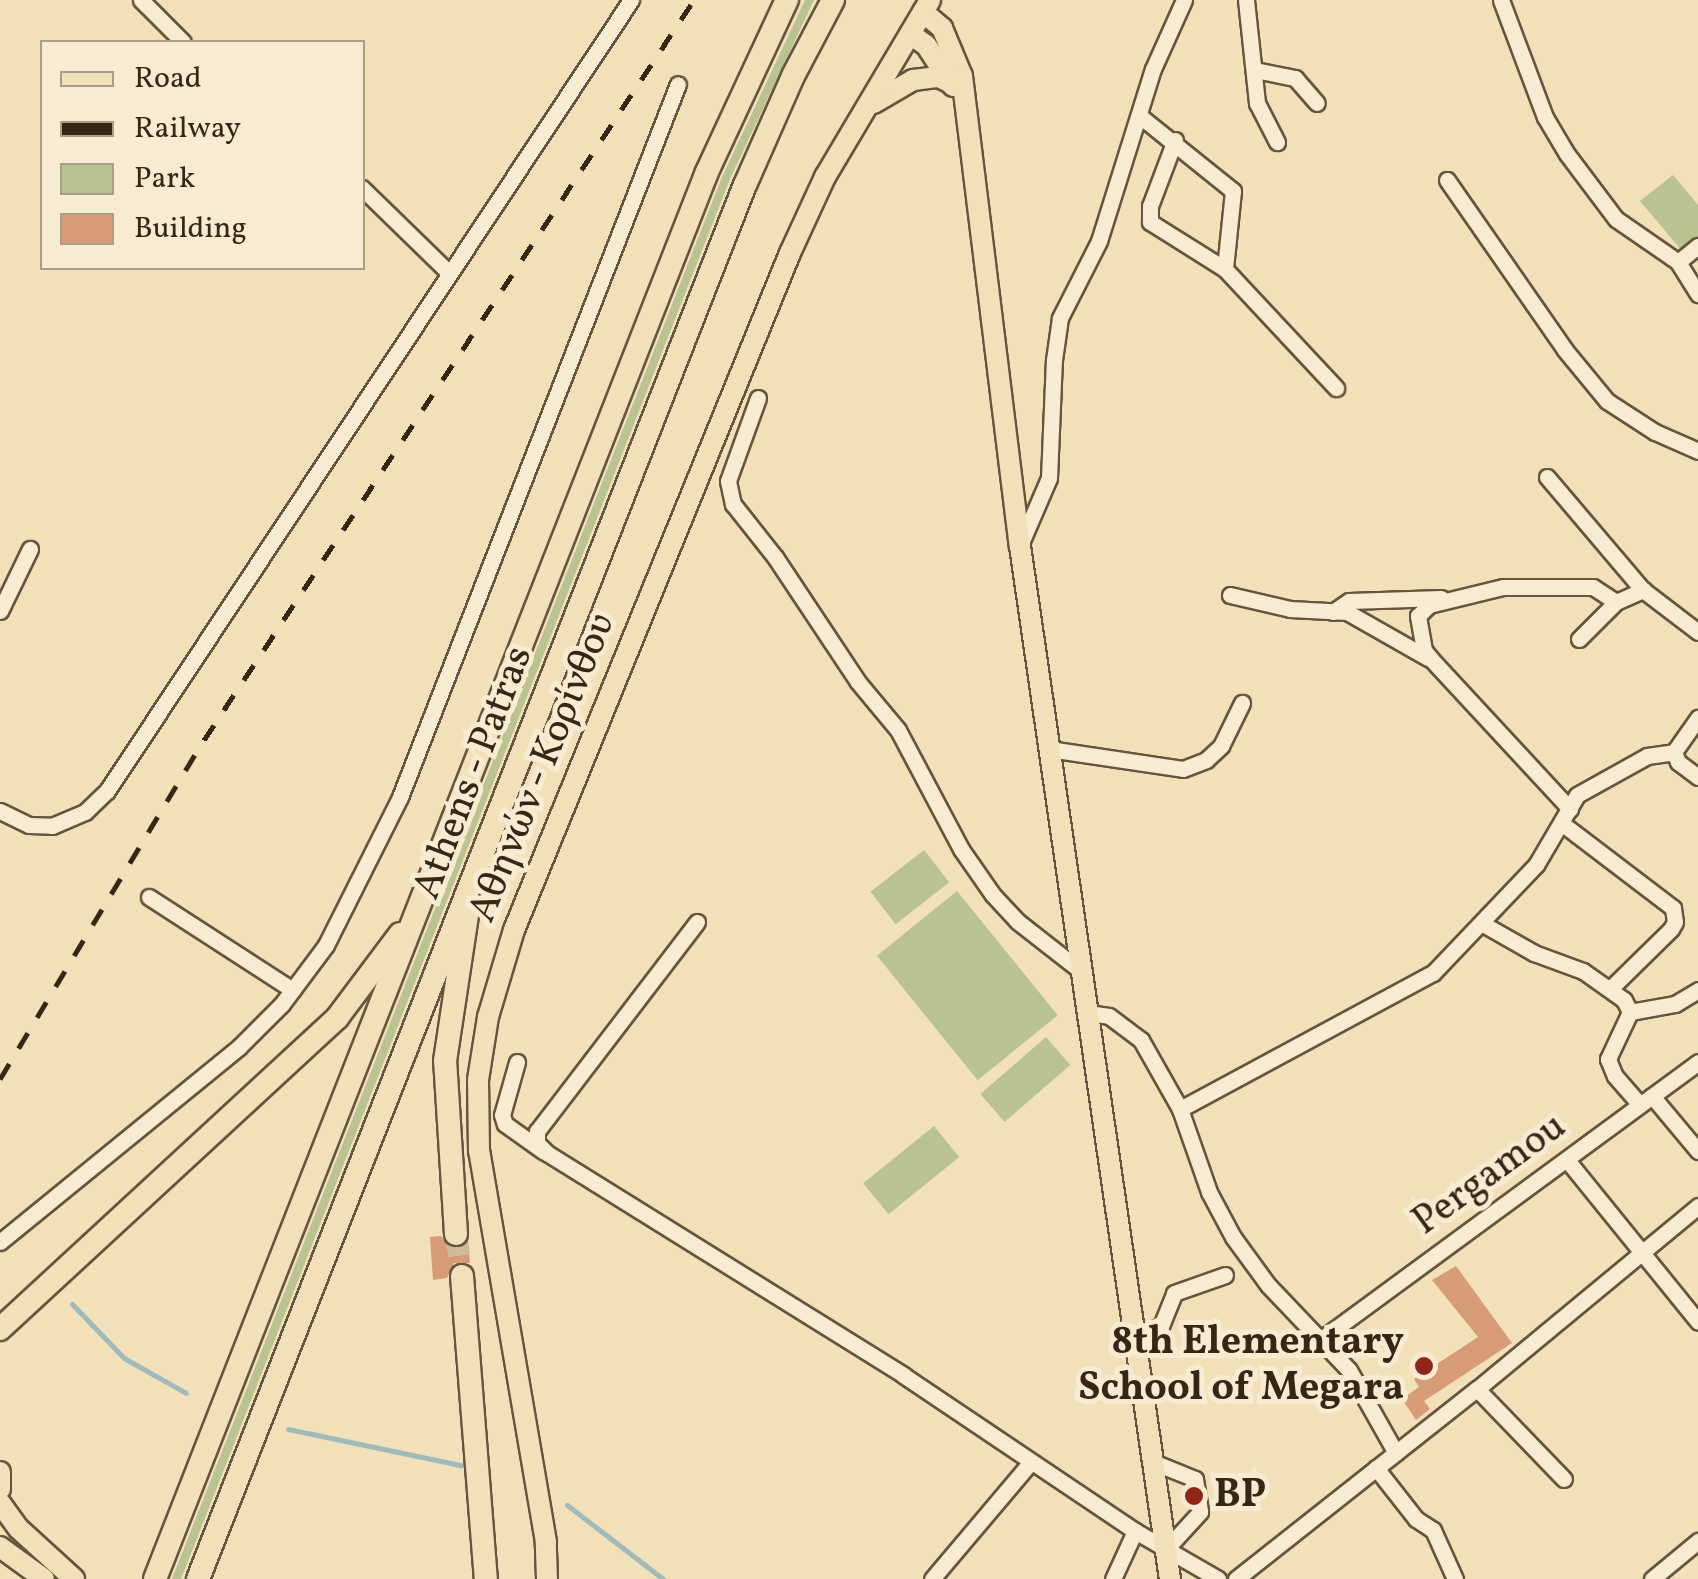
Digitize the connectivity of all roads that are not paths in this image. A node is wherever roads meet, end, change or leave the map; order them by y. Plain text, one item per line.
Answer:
1 (141, 0) edge
2 (631, 0) edge
3 (787, 0) edge
4 (833, 0) edge
5 (1184, 0) edge
6 (1246, 0) edge
7 (1501, 0) edge
8 (926, 6) edge
9 (910, 34) junction
10 (181, 40) edge
11 (1255, 70) junction
12 (952, 83) junction
13 (678, 84) dead end
14 (1317, 103) dead end
15 (964, 104) junction
16 (864, 110) junction
17 (1142, 117) junction
18 (1175, 140) junction
19 (1277, 142) dead end
20 (1447, 180) dead end
21 (365, 191) edge
22 (1698, 246) edge
23 (1678, 262) junction
24 (1225, 269) junction
25 (449, 273) junction
26 (1698, 294) edge
27 (1336, 388) dead end
28 (758, 398) dead end
29 (1698, 451) edge
30 (1547, 477) dead end
31 (1020, 546) junction
32 (30, 550) dead end
33 (1643, 590) junction
34 (1230, 596) dead end
35 (1450, 598) junction
36 (1616, 602) junction
37 (0, 611) edge
38 (1333, 612) junction
39 (1698, 632) edge
40 (1579, 639) dead end
41 (1432, 660) junction
42 (1242, 703) dead end
43 (1698, 718) edge
44 (1049, 749) junction
45 (1674, 752) junction
46 (1698, 778) edge
47 (1570, 809) junction
48 (0, 811) edge
49 (1564, 825) junction
50 (468, 892) junction
51 (149, 897) dead end
52 (419, 906) junction
53 (697, 922) dead end
54 (1483, 924) junction
55 (1082, 972) junction
56 (1610, 988) junction
57 (293, 990) junction
58 (1698, 990) edge
59 (1630, 1012) junction
60 (1088, 1013) junction
61 (517, 1062) dead end
62 (1698, 1062) edge
63 (1646, 1100) junction
64 (1180, 1109) junction
65 (1698, 1151) edge
66 (547, 1153) junction
67 (1566, 1160) junction
68 (1698, 1206) edge
69 (456, 1234) tunnel mouth
70 (0, 1242) edge
71 (1641, 1252) junction
72 (1225, 1275) dead end
73 (462, 1276) tunnel mouth
74 (1698, 1322) edge
75 (0, 1328) edge
76 (1135, 1336) junction
77 (1320, 1340) junction
78 (1477, 1389) junction
79 (1396, 1452) junction
80 (1031, 1462) junction
81 (1153, 1462) junction
82 (1376, 1468) junction
83 (0, 1472) edge
84 (1564, 1479) dead end
85 (0, 1489) edge
86 (0, 1503) edge
87 (1135, 1530) junction
88 (1698, 1541) edge
89 (0, 1546) edge
90 (1166, 1550) junction
91 (44, 1579) edge
92 (74, 1579) edge
93 (155, 1579) edge
94 (198, 1579) edge
95 (486, 1579) edge
96 (548, 1579) edge
97 (932, 1579) edge
98 (1113, 1579) edge
99 (1170, 1579) edge
100 (1218, 1579) edge
101 (1236, 1579) edge
102 (1456, 1579) edge
103 (1652, 1579) edge

1 - 10 street
2 - 25 street
3 - 52 highway, Athens - Patras
4 - 50 highway, Athens - Patras
5 - 17 street
6 - 11 street
7 - 23 street
8 - 9 main road, Αθηνών - Κορίνθου
8 - 15 main road, Αθηνών - Κορίνθου
9 - 12 main road, Αθηνών - Κορίνθου
9 - 16 main road, Αθηνών - Κορίνθου
11 - 14 street
11 - 19 street
12 - 15 main road, Αθηνών - Κορίνθου
12 - 16 main road
13 - 57 street
15 - 31 main road, Αθηνών - Κορίνθου
16 - 96 main road, Αθηνών - Κορίνθου
17 - 18 street
17 - 31 street
18 - 24 street
18 - 24 street
20 - 29 street
21 - 25 street
22 - 23 street
23 - 26 street
24 - 27 street
25 - 48 street
28 - 55 street
30 - 33 street
31 - 44 main road, Αθηνών - Κορίνθου
32 - 37 street
33 - 36 street
33 - 39 street
34 - 38 street
35 - 36 street
35 - 38 street
35 - 41 street
36 - 40 street
38 - 41 street
41 - 47 street
42 - 44 street
43 - 45 street
44 - 55 main road, Αθηνών - Κορίνθου
45 - 46 street
45 - 47 street
47 - 49 street
49 - 54 street
49 - 56 street
50 - 69 highway
50 - 94 highway, Athens - Patras
51 - 57 street
52 - 75 highway
52 - 93 highway, Athens - Patras
53 - 66 street
54 - 56 street
54 - 64 street
55 - 60 main road, Αθηνών - Κορίνθου
56 - 59 street
57 - 70 street
58 - 59 street
59 - 63 street
60 - 64 street
60 - 76 main road, Αθηνών - Κορίνθου
61 - 66 street
62 - 63 street, Pergamou
63 - 65 street
63 - 67 street, Pergamou
64 - 77 street
66 - 80 street
67 - 71 street
67 - 77 street, Pergamou
68 - 71 street
71 - 74 street
71 - 78 street
72 - 76 street
73 - 95 highway
76 - 81 main road, Αθηνών - Κορίνθου
77 - 79 street
78 - 79 street
78 - 84 street
79 - 82 street
80 - 87 street
80 - 97 street
81 - 90 main road, Αθηνών - Κορίνθου
81 - 90 street
82 - 101 street
82 - 102 street
83 - 85 main road
86 - 92 main road
87 - 90 street
87 - 98 street
88 - 103 street
89 - 91 main road
90 - 99 main road, Αθηνών - Κορίνθου
90 - 100 street

